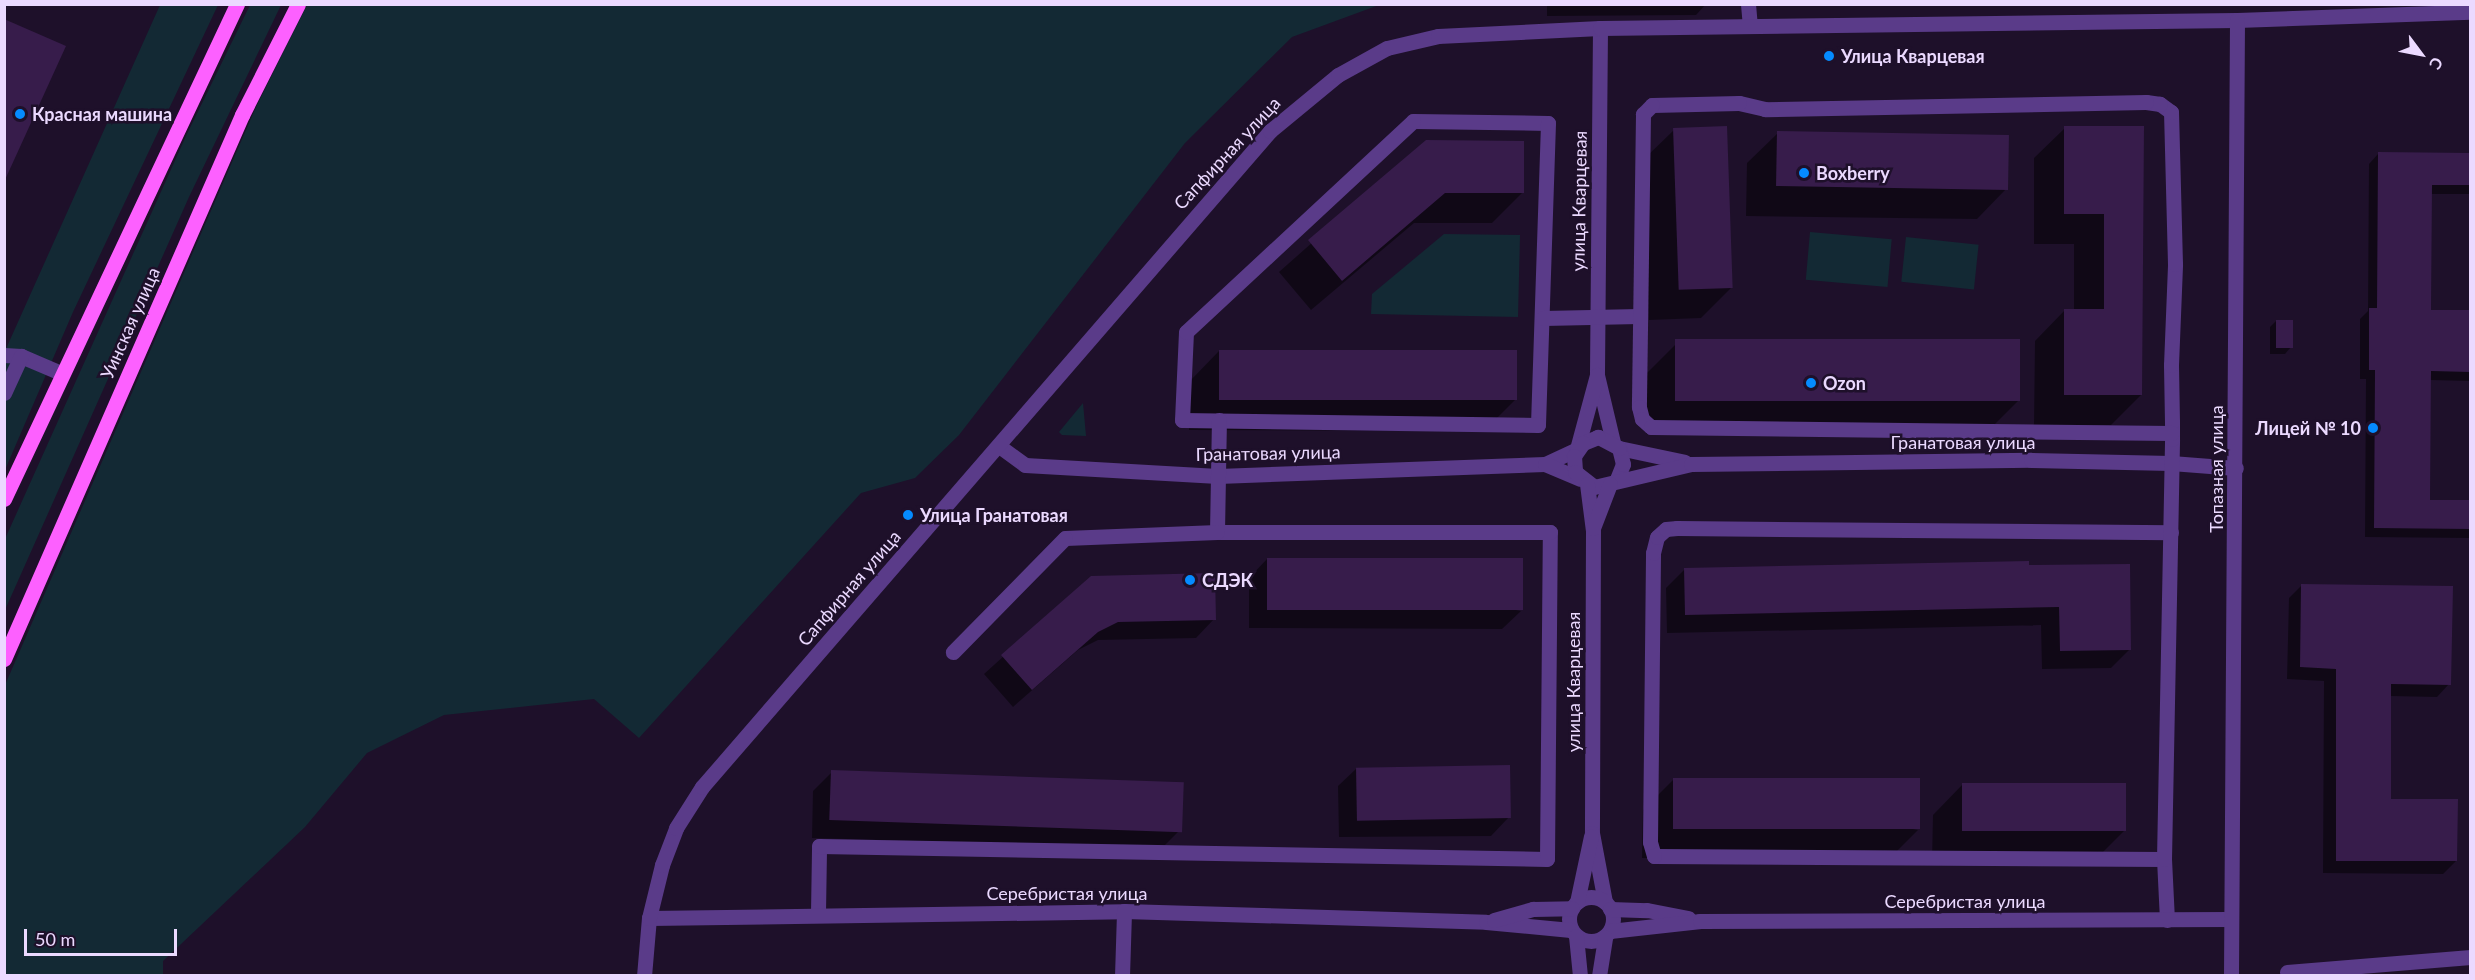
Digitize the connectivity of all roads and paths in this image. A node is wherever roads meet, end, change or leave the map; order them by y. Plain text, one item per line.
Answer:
1 (237, 4) edge
2 (298, 4) edge
3 (1748, 4) edge
4 (2394, 8) edge
5 (2470, 12) edge
6 (2237, 20) junction
7 (1750, 25) junction
8 (1600, 28) junction
9 (1597, 315) junction
10 (1640, 316) junction
11 (1543, 318) junction
12 (4, 354) edge
13 (21, 356) junction
14 (61, 373) junction
15 (1597, 375) junction
16 (4, 393) edge
17 (1219, 420) junction
18 (2172, 433) junction
19 (1616, 445) junction
20 (999, 446) junction
21 (1577, 449) junction
22 (2171, 463) junction
23 (1545, 464) junction
24 (1691, 464) junction
25 (2236, 468) junction
26 (1218, 476) junction
27 (1583, 482) junction
28 (1614, 482) junction
29 (4, 499) edge
30 (1217, 531) junction
31 (1593, 531) junction
32 (2170, 532) junction
33 (953, 652) dead end
34 (4, 659) edge
35 (1592, 833) junction
36 (2164, 859) junction
37 (1574, 905) junction
38 (1608, 905) junction
39 (1124, 911) junction
40 (818, 913) junction
41 (649, 918) junction
42 (2231, 919) junction
43 (2167, 920) junction
44 (1700, 921) junction
45 (1486, 922) junction
46 (1574, 933) junction
47 (1607, 934) junction
48 (2470, 957) edge
49 (2287, 972) dead end
50 (644, 975) edge
51 (1122, 975) edge
52 (1580, 975) edge
53 (1599, 975) edge
54 (2231, 975) edge

1 - 14 main road
2 - 34 main road, Уинская улица
3 - 7 street
4 - 5 street, Сапфирная улица
4 - 6 street, Сапфирная улица
6 - 7 street, Сапфирная улица
6 - 25 street, Топазная улица
7 - 8 street, Сапфирная улица
8 - 9 street, улица Кварцевая
8 - 20 street, Сапфирная улица
9 - 10 street
9 - 11 street
9 - 15 street, улица Кварцевая
10 - 18 street
10 - 18 street
11 - 17 street
11 - 17 street
12 - 13 street
13 - 14 street
13 - 16 street
14 - 29 main road
15 - 19 street
15 - 21 street
17 - 26 street
18 - 22 street
19 - 21 street
19 - 24 street, Гранатовая улица
19 - 28 street
20 - 26 street, Гранатовая улица
20 - 41 street, Сапфирная улица
21 - 23 street, Гранатовая улица
21 - 27 street
22 - 24 street, Гранатовая улица
22 - 25 street, Гранатовая улица
22 - 32 street
23 - 26 street, Гранатовая улица
23 - 27 street, Гранатовая улица
24 - 28 street, Гранатовая улица
25 - 42 street, Топазная улица
26 - 30 street
27 - 28 street
27 - 31 street
28 - 31 street
30 - 33 street
30 - 40 street
31 - 35 street, улица Кварцевая
32 - 36 street
32 - 36 street
35 - 37 street
35 - 38 street
36 - 43 street
37 - 38 street
37 - 45 street
37 - 46 street
38 - 44 street
38 - 47 street
39 - 40 street, Серебристая улица
39 - 45 street, Серебристая улица
39 - 51 street
40 - 41 street, Серебристая улица
41 - 50 street, Сапфирная улица
42 - 43 street, Серебристая улица
42 - 54 street, Топазная улица
43 - 44 street, Серебристая улица
44 - 47 street
45 - 46 street
46 - 47 street
46 - 52 street
47 - 53 street
48 - 49 street

